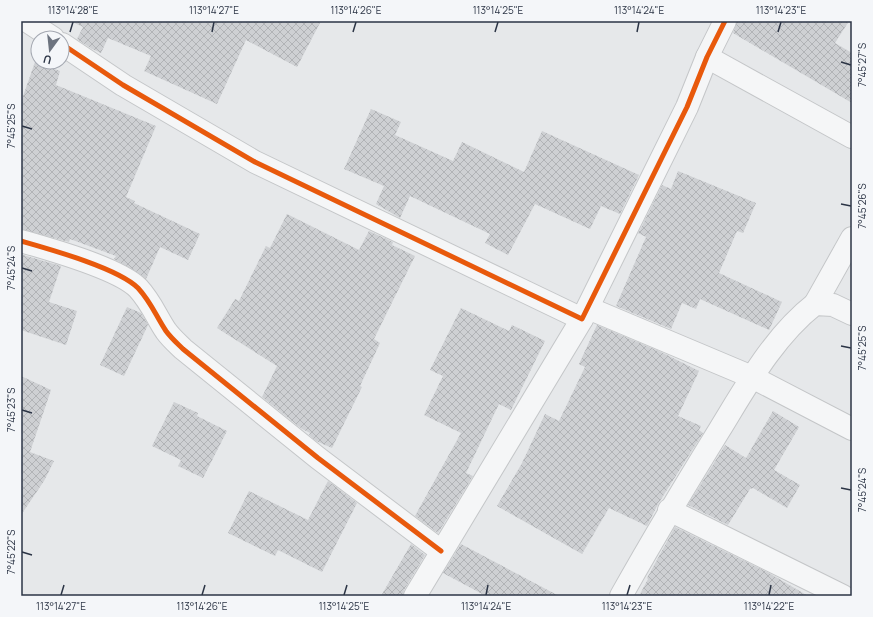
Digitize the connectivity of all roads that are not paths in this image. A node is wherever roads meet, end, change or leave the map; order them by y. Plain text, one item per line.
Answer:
1 (27, 21) edge
2 (725, 21) edge
3 (41, 30) edge
4 (70, 49) edge
5 (707, 57) junction
6 (852, 137) edge
7 (852, 238) edge
8 (21, 240) edge
9 (815, 304) junction
10 (585, 314) junction
11 (852, 314) edge
12 (752, 377) junction
13 (852, 429) edge
14 (669, 510) junction
15 (441, 551) junction
16 (415, 596) edge
17 (621, 596) edge
18 (843, 596) edge

1 - 3 street
2 - 5 street
4 - 10 street
5 - 6 street
5 - 10 street
7 - 9 street
8 - 15 street
9 - 11 street
9 - 12 street
10 - 12 street
10 - 15 street
12 - 13 street
12 - 14 street
14 - 17 street
14 - 18 street
15 - 16 street

